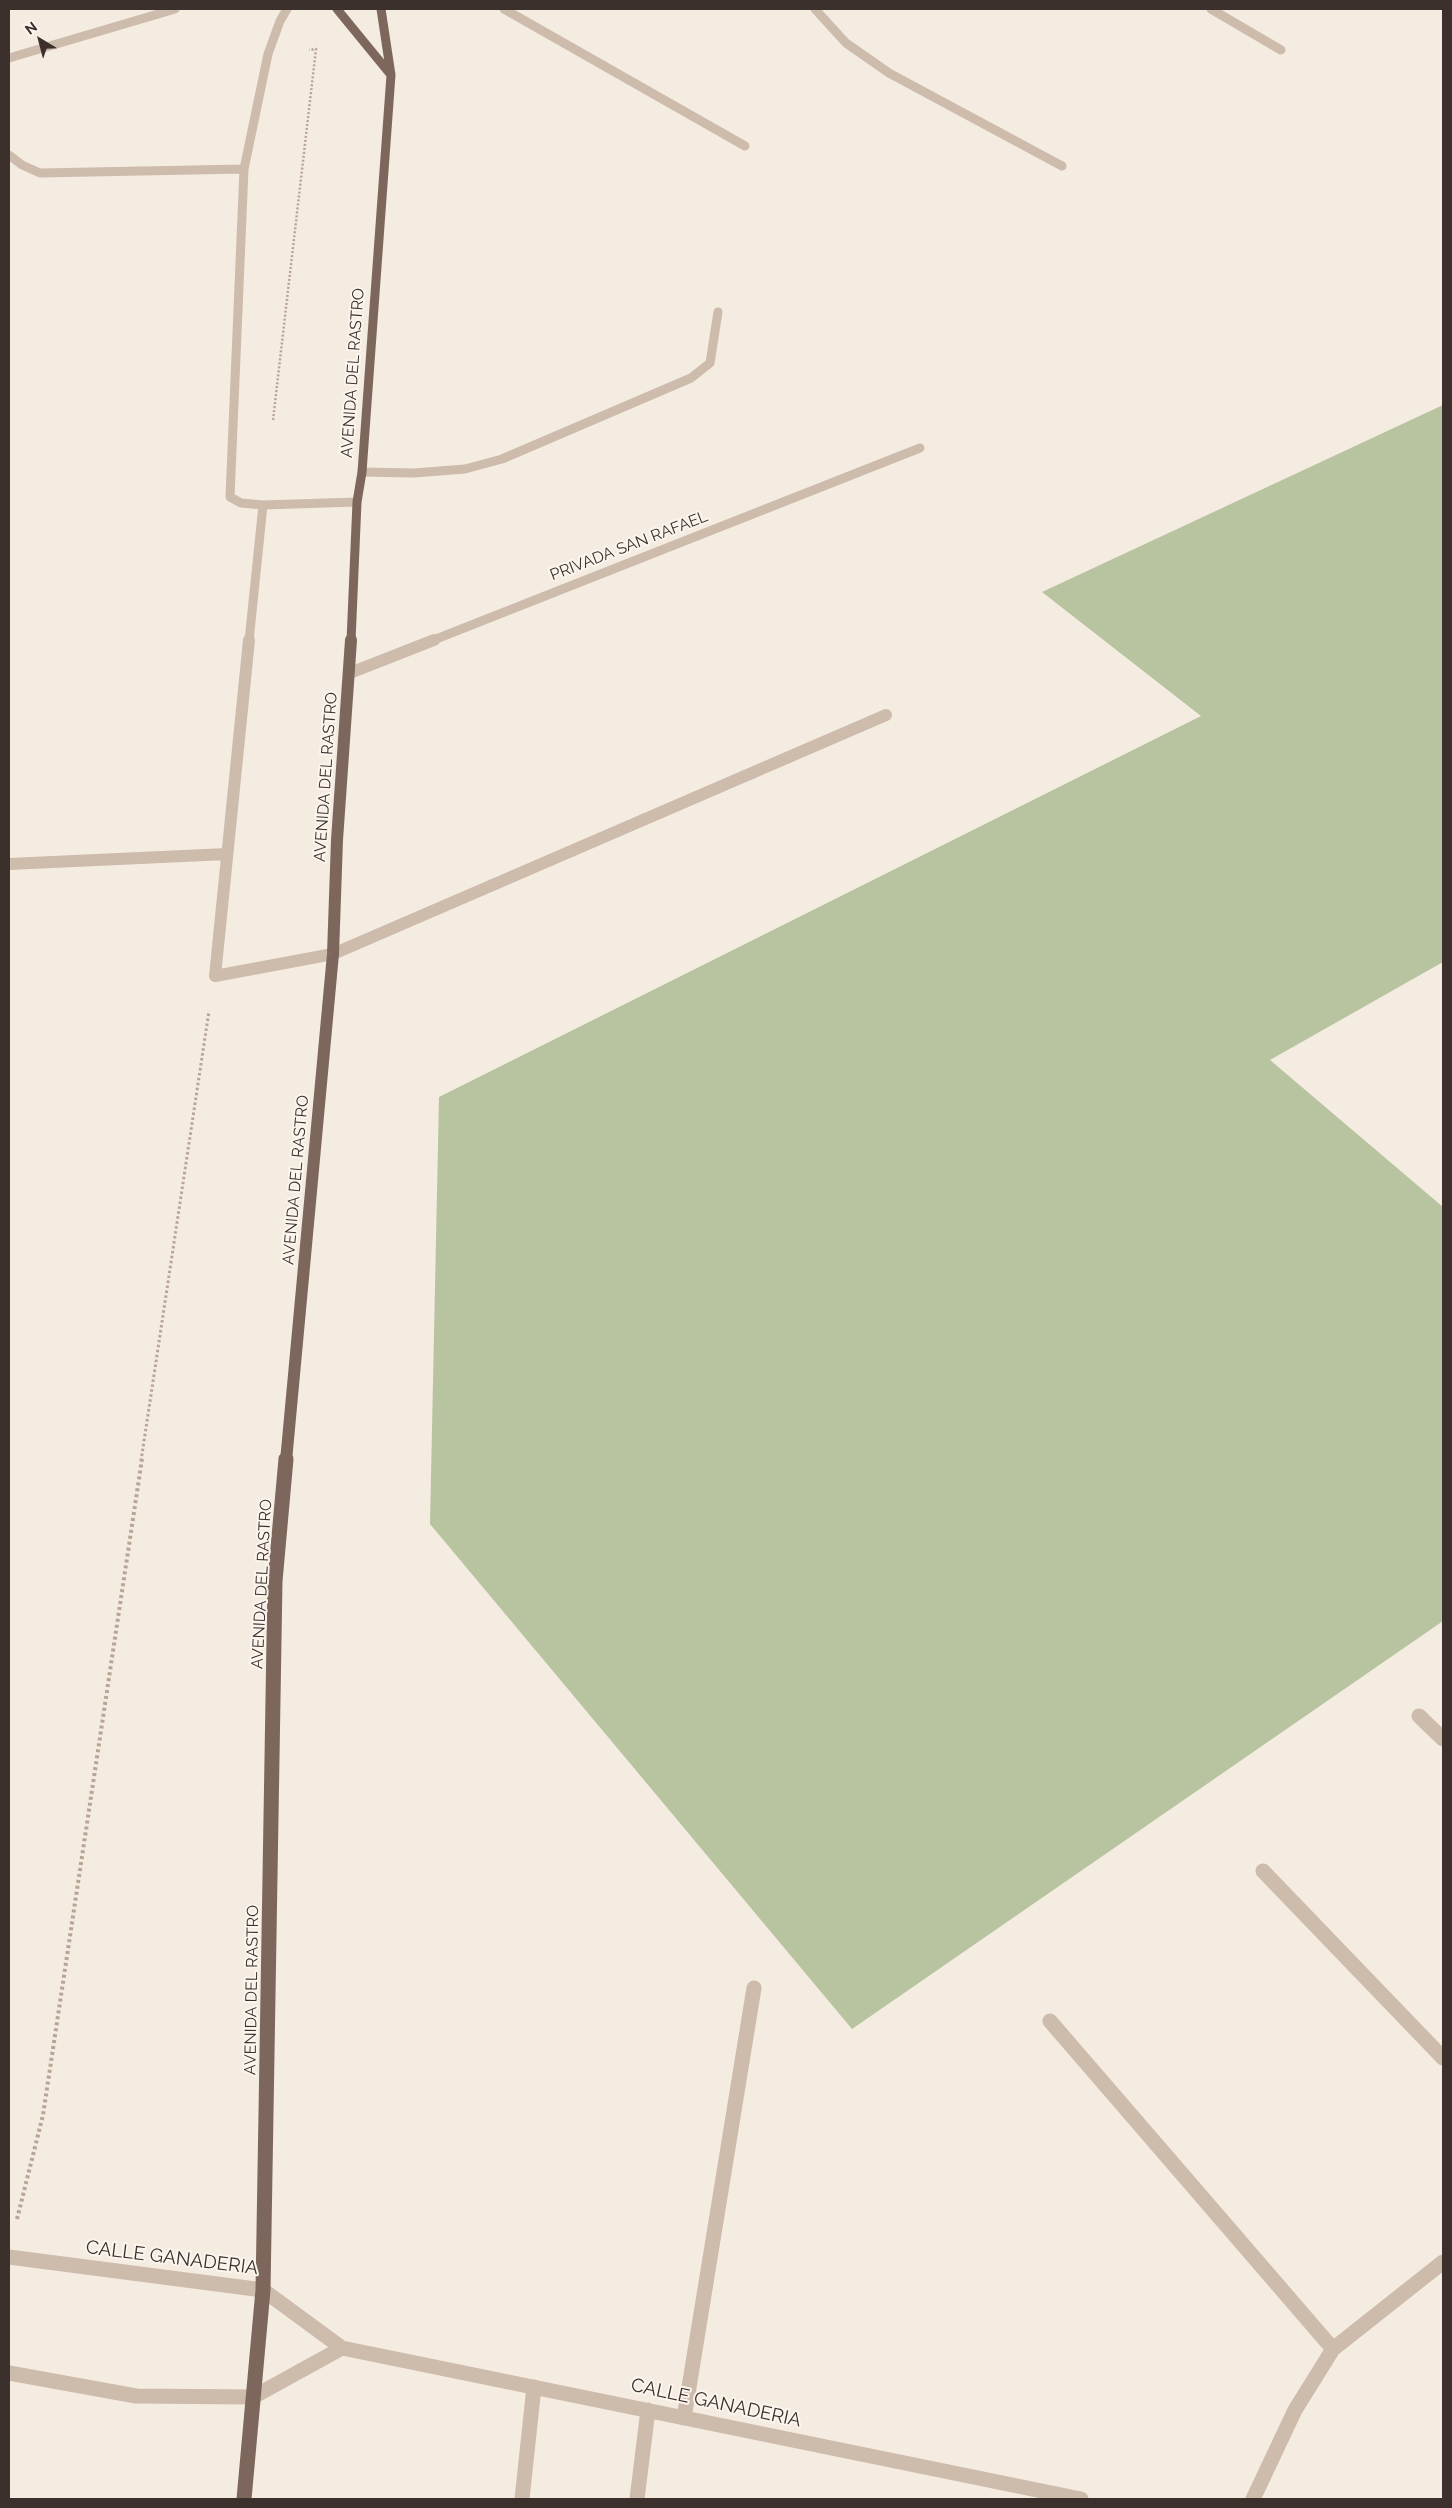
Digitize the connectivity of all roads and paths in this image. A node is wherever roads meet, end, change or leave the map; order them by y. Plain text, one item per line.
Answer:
1 (175, 9) edge
2 (287, 9) edge
3 (337, 9) edge
4 (381, 9) edge
5 (504, 9) edge
6 (815, 9) edge
7 (1211, 9) edge
8 (1280, 50) dead end
9 (268, 54) junction
10 (9, 58) edge
11 (391, 75) junction
12 (745, 146) dead end
13 (9, 155) edge
14 (1062, 166) dead end
15 (244, 169) junction
16 (718, 312) dead end
17 (272, 426) dead end
18 (920, 448) dead end
19 (362, 472) junction
20 (357, 502) junction
21 (263, 505) junction
22 (350, 673) junction
23 (886, 715) dead end
24 (227, 854) junction
25 (9, 864) edge
26 (333, 954) junction
27 (215, 976) junction
28 (1419, 1716) dead end
29 (1443, 1739) edge
30 (1263, 1871) dead end
31 (754, 1988) dead end
32 (1050, 2021) dead end
33 (1443, 2058) edge
34 (16, 2226) dead end
35 (9, 2257) edge
36 (1443, 2262) edge
37 (263, 2290) junction
38 (342, 2348) junction
39 (1333, 2349) junction
40 (9, 2373) edge
41 (534, 2387) junction
42 (253, 2397) junction
43 (648, 2410) junction
44 (684, 2418) junction
45 (244, 2499) edge
46 (522, 2499) edge
47 (637, 2499) edge
48 (1081, 2499) edge
49 (1253, 2499) edge

1 - 10 street
2 - 9 street
3 - 11 main road
4 - 11 main road, AVENIDA DEL RASTRO
5 - 12 street
6 - 14 street
7 - 8 street
9 - 15 street
9 - 17 path
11 - 19 main road, AVENIDA DEL RASTRO
13 - 15 street
15 - 21 street
16 - 19 street
18 - 22 street, PRIVADA SAN RAFAEL
19 - 20 main road, AVENIDA DEL RASTRO
20 - 21 street
20 - 22 main road, AVENIDA DEL RASTRO
21 - 24 street
22 - 26 main road, AVENIDA DEL RASTRO
23 - 26 street
24 - 25 street
24 - 27 street
26 - 27 street
26 - 37 main road, AVENIDA DEL RASTRO
27 - 34 path
28 - 29 street
30 - 33 street
31 - 44 street
32 - 39 street
35 - 37 street, CALLE GANADERIA
36 - 39 street
37 - 38 street, CALLE GANADERIA
37 - 42 main road, AVENIDA DEL RASTRO
38 - 41 street, CALLE GANADERIA
38 - 42 street
39 - 49 street
40 - 42 street
41 - 43 street, CALLE GANADERIA
41 - 46 street
42 - 45 main road, AVENIDA DEL RASTRO
43 - 44 street, CALLE GANADERIA
43 - 47 street
44 - 48 street, CALLE GANADERIA

